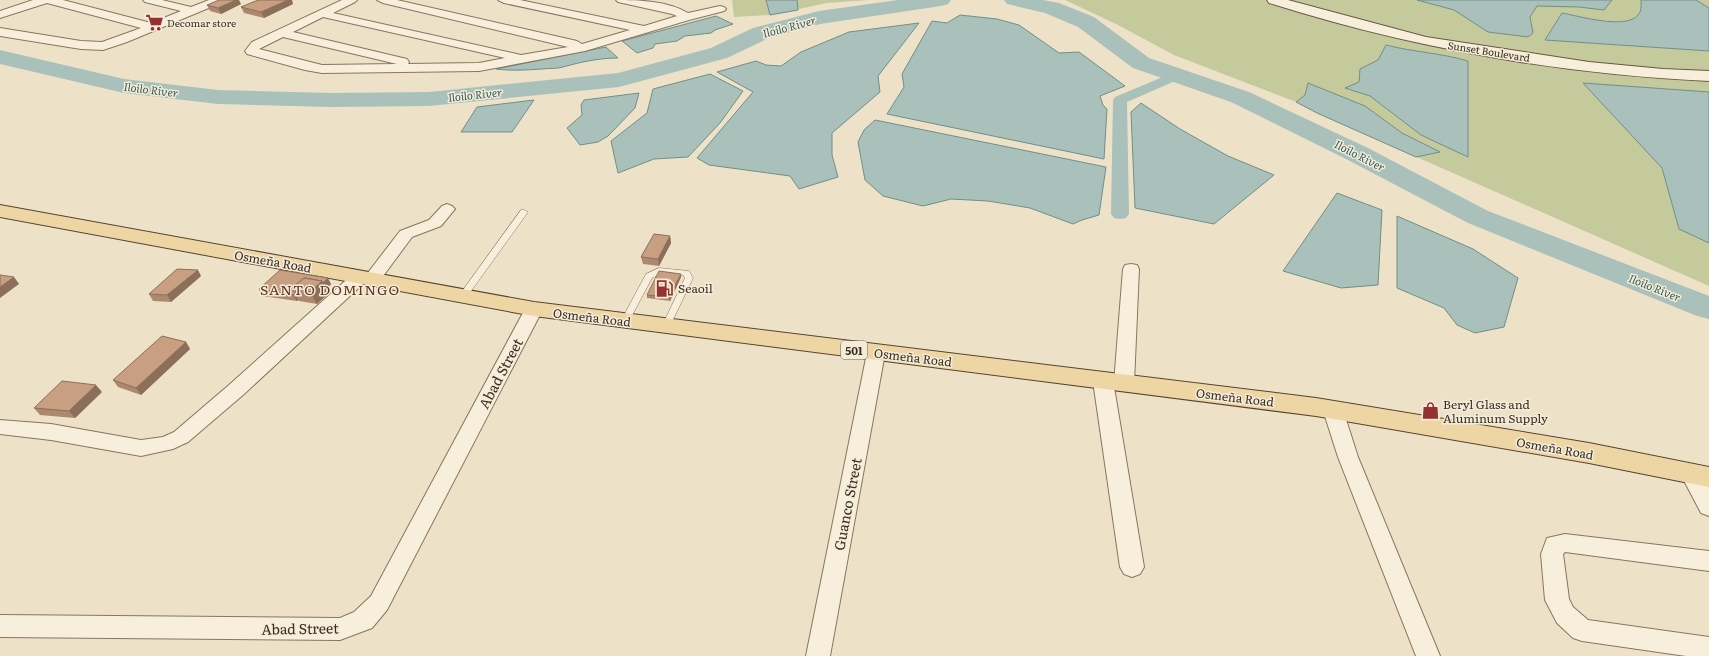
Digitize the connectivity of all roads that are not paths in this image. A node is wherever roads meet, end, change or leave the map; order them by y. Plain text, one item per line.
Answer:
1 (44, 0) edge
2 (50, 0) edge
3 (149, 0) edge
4 (219, 0) edge
5 (351, 0) edge
6 (383, 0) edge
7 (504, 0) edge
8 (622, 0) edge
9 (681, 0) edge
10 (1274, 0) edge
11 (1297, 0) edge
12 (720, 9) dead end
13 (193, 11) junction
14 (323, 14) junction
15 (681, 14) junction
16 (0, 15) edge
17 (152, 27) junction
18 (644, 29) junction
19 (0, 32) edge
20 (282, 34) junction
21 (585, 47) junction
22 (523, 58) junction
23 (431, 68) junction
24 (1709, 68) edge
25 (1709, 76) edge
26 (447, 209) dead end
27 (0, 211) edge
28 (524, 212) dead end
29 (1131, 269) dead end
30 (366, 278) junction
31 (463, 296) junction
32 (534, 309) junction
33 (626, 321) junction
34 (666, 326) junction
35 (876, 353) junction
36 (1113, 382) junction
37 (1333, 410) junction
38 (0, 427) edge
39 (1700, 475) edge
40 (1709, 507) edge
41 (1709, 561) edge
42 (1132, 567) dead end
43 (0, 626) edge
44 (1709, 648) edge
45 (818, 656) edge
46 (1428, 656) edge

1 - 16 street
2 - 17 street
3 - 13 street
4 - 13 street
5 - 14 street
6 - 21 street
7 - 18 street
8 - 15 street
9 - 15 street
10 - 25 main road, Sunset Boulevard
11 - 24 main road, Sunset Boulevard
12 - 15 street
13 - 17 street
14 - 20 street
14 - 22 street
15 - 18 street
17 - 19 street
18 - 21 street
20 - 23 street
20 - 23 street
21 - 22 street
22 - 23 street
26 - 30 street
27 - 30 main road, Osmeña Road / 501
28 - 31 lane
29 - 36 street
30 - 31 main road, Osmeña Road / 501
30 - 38 street
31 - 32 main road, Osmeña Road / 501
32 - 33 main road, Osmeña Road / 501
32 - 43 street, Abad Street
33 - 34 main road, Osmeña Road / 501
33 - 34 lane
34 - 35 main road, Osmeña Road / 501
35 - 36 main road, Osmeña Road / 501
35 - 45 street, Guanco Street
36 - 37 main road, Osmeña Road / 501
36 - 42 street
37 - 39 main road, Osmeña Road / 501
37 - 46 street
39 - 40 street
41 - 44 street

